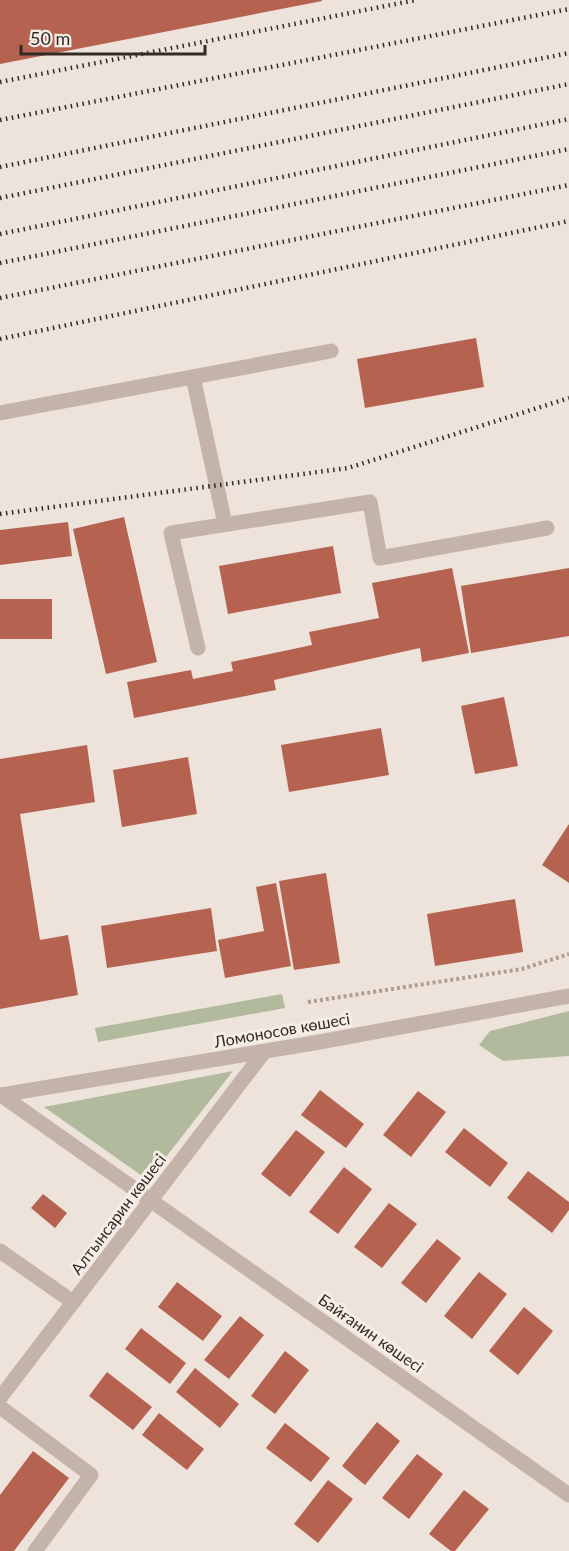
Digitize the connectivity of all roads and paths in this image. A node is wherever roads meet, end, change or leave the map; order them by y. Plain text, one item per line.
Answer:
1 (331, 351) dead end
2 (193, 377) junction
3 (0, 413) edge
4 (225, 524) junction
5 (547, 528) dead end
6 (198, 648) dead end
7 (569, 954) edge
8 (569, 996) edge
9 (308, 1002) dead end
10 (264, 1052) junction
11 (1, 1095) edge
12 (152, 1200) junction
13 (0, 1251) edge
14 (73, 1302) junction
15 (0, 1398) edge
16 (0, 1407) edge
17 (569, 1495) edge
18 (35, 1551) edge

1 - 2 street
2 - 3 street
2 - 4 street
4 - 5 street
4 - 6 street
7 - 9 path
8 - 10 street, Ломоносов көшесі
10 - 11 street, Ломоносов көшесі
10 - 12 street, Алтынсарин көшесі
11 - 12 street, Байғанин көшесі
12 - 14 street, Алтынсарин көшесі
12 - 17 street, Байғанин көшесі
13 - 14 street
14 - 15 street, Алтынсарин көшесі
16 - 18 street

